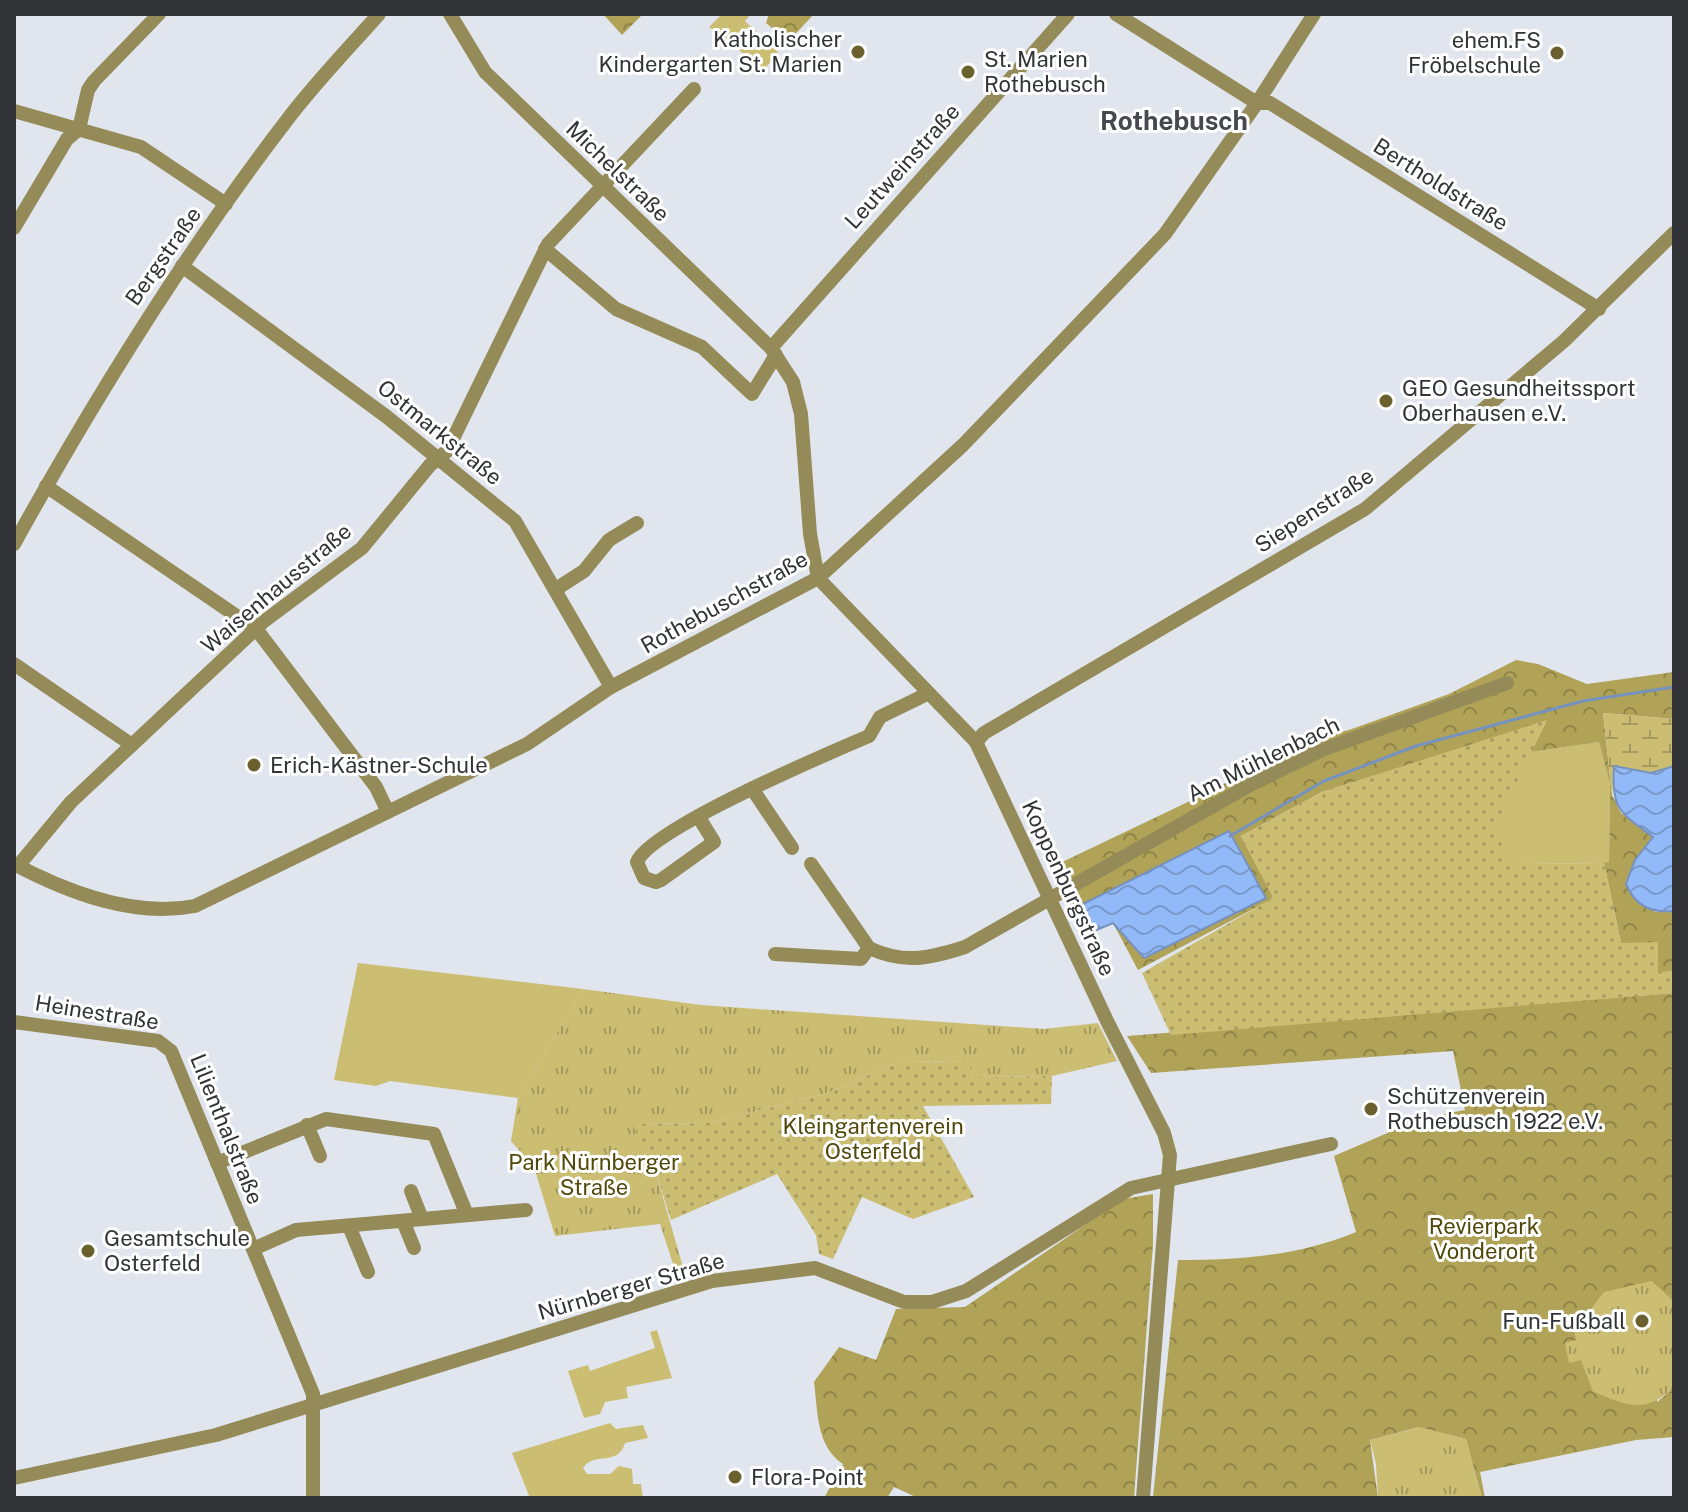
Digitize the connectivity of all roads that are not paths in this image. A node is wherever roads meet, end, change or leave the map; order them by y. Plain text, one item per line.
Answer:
1 (159, 14) edge
2 (379, 14) edge
3 (450, 14) edge
4 (1068, 14) edge
5 (1116, 14) edge
6 (1314, 14) edge
7 (694, 89) dead end
8 (1257, 103) junction
9 (14, 111) edge
10 (79, 129) junction
11 (600, 185) junction
12 (226, 204) junction
13 (14, 228) edge
14 (1674, 233) edge
15 (545, 249) junction
16 (182, 266) junction
17 (1599, 309) junction
18 (773, 352) junction
19 (438, 457) junction
20 (46, 486) junction
21 (637, 523) dead end
22 (14, 544) edge
23 (818, 578) junction
24 (556, 589) junction
25 (257, 630) junction
26 (14, 664) edge
27 (1507, 683) dead end
28 (611, 687) junction
29 (927, 694) junction
30 (976, 742) junction
31 (132, 745) junction
32 (753, 790) junction
33 (388, 812) junction
34 (698, 816) junction
35 (792, 848) dead end
36 (811, 864) dead end
37 (16, 865) edge
38 (1050, 899) junction
39 (869, 948) junction
40 (775, 954) dead end
41 (14, 1022) edge
42 (171, 1051) joint
43 (307, 1125) junction
44 (1331, 1144) dead end
45 (320, 1156) dead end
46 (217, 1163) junction
47 (1167, 1179) junction
48 (411, 1191) dead end
49 (526, 1210) dead end
50 (467, 1215) junction
51 (422, 1219) junction
52 (403, 1221) junction
53 (349, 1226) junction
54 (414, 1248) dead end
55 (253, 1249) junction
56 (368, 1272) dead end
57 (315, 1403) junction
58 (14, 1478) edge
59 (313, 1498) edge
60 (1143, 1498) edge

1 - 10 street
2 - 12 street, Bergstraße
3 - 11 street, Michelstraße
4 - 18 street, Leutweinstraße
5 - 8 street
6 - 8 street, Rothebuschstraße
7 - 11 street, Waisenhausstraße
8 - 17 street, Bertholdstraße
8 - 23 street, Rothebuschstraße
9 - 10 street
10 - 12 street
10 - 13 street
11 - 15 street, Waisenhausstraße
11 - 18 street, Michelstraße
12 - 16 street, Bergstraße
14 - 17 street, Siepenstraße
15 - 18 street
15 - 19 street, Waisenhausstraße
16 - 19 street, Ostmarkstraße
16 - 20 street, Bergstraße
17 - 30 street, Siepenstraße
18 - 23 street
19 - 24 street, Ostmarkstraße
19 - 25 street, Waisenhausstraße
20 - 22 street, Bergstraße
20 - 25 street
21 - 24 street
23 - 28 street, Rothebuschstraße
23 - 29 street, Koppenburgstraße
24 - 28 street, Ostmarkstraße
25 - 31 street, Waisenhausstraße
25 - 33 street
26 - 31 street
27 - 38 street, Am Mühlenbach
28 - 33 street, Rothebuschstraße
29 - 30 street, Koppenburgstraße
29 - 32 street
30 - 38 street, Koppenburgstraße
31 - 37 street, Waisenhausstraße
32 - 34 street
32 - 35 street
33 - 37 street, Rothebuschstraße
34 - 34 street
36 - 39 street
38 - 39 street, Am Mühlenbach
38 - 47 street, Koppenburgstraße
39 - 40 street
41 - 42 street, Heinestraße
42 - 46 street, Lilienthalstraße
43 - 45 street
43 - 46 street
43 - 50 street
44 - 47 street, Nürnberger Straße
46 - 55 street, Lilienthalstraße
47 - 57 street, Nürnberger Straße
47 - 60 street, Koppenburgstraße
48 - 51 street
49 - 50 street
50 - 51 street
51 - 52 street
52 - 53 street
52 - 54 street
53 - 55 street
53 - 56 street
55 - 57 street, Lilienthalstraße
57 - 58 street, Nürnberger Straße
57 - 59 street, Lilienthalstraße

